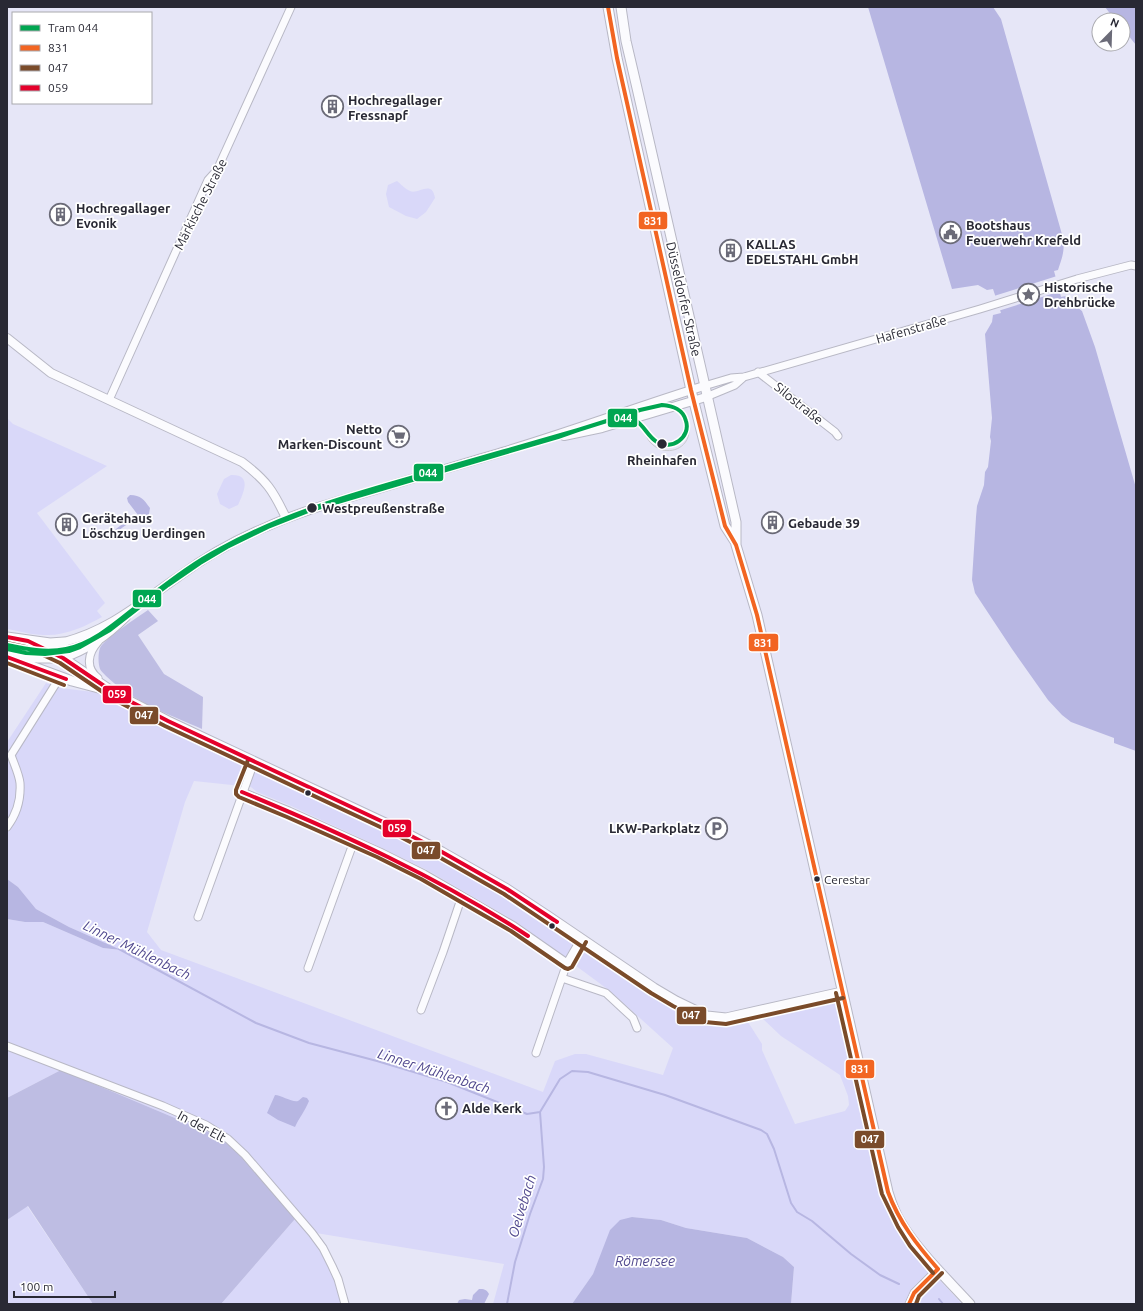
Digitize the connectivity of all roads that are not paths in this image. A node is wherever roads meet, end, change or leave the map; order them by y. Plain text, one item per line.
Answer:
1 (291, 7) edge
2 (608, 7) edge
3 (620, 7) edge
4 (1136, 266) edge
5 (7, 338) edge
6 (758, 372) junction
7 (744, 377) junction
8 (704, 386) junction
9 (691, 390) junction
10 (706, 396) junction
11 (109, 400) junction
12 (694, 400) junction
13 (838, 436) dead end
14 (541, 440) junction
15 (286, 518) junction
16 (736, 545) junction
17 (137, 607) junction
18 (7, 637) edge
19 (102, 638) junction
20 (28, 641) junction
21 (64, 642) joint
22 (7, 654) edge
23 (7, 657) edge
24 (62, 658) junction
25 (89, 672) junction
26 (60, 677) junction
27 (78, 682) junction
28 (116, 694) junction
29 (254, 762) junction
30 (242, 792) junction
31 (7, 827) edge
32 (354, 840) junction
33 (462, 896) junction
34 (198, 917) dead end
35 (581, 939) junction
36 (567, 963) junction
37 (308, 968) dead end
38 (562, 978) junction
39 (842, 992) junction
40 (421, 1010) dead end
41 (637, 1028) dead end
42 (7, 1046) edge
43 (536, 1053) dead end
44 (938, 1269) junction
45 (345, 1304) edge
46 (909, 1304) edge
47 (970, 1304) edge

1 - 11 street, Märkische Straße
2 - 9 main road, Düsseldorfer Straße
3 - 8 main road, Düsseldorfer Straße
4 - 6 street, Hafenstraße
5 - 11 street
6 - 7 street, Hafenstraße
6 - 13 street, Silostraße
7 - 8 street, Hafenstraße
7 - 10 street, Hafenstraße
8 - 9 street, Hafenstraße
8 - 10 main road, Düsseldorfer Straße
9 - 12 main road, Düsseldorfer Straße
9 - 14 street, Hafenstraße
10 - 12 street, Hafenstraße
10 - 16 main road, Düsseldorfer Straße
11 - 15 street
12 - 14 street, Hafenstraße
12 - 16 main road, Düsseldorfer Straße
14 - 15 street, Hafenstraße
15 - 17 street, Hafenstraße
16 - 39 main road, Düsseldorfer Straße
17 - 19 street, Hafenstraße
17 - 21 street, Hafenstraße
18 - 20 main road, Hafenstraße
19 - 24 street, Hafenstraße
19 - 25 street
20 - 21 main road, Hafenstraße
20 - 24 main road
22 - 24 main road, Hafenstraße
23 - 26 main road
24 - 25 main road
25 - 27 street
25 - 28 main road
26 - 27 main road
26 - 31 street
27 - 28 main road
28 - 29 main road
29 - 30 street
29 - 35 main road
30 - 32 street
30 - 34 street
32 - 33 street
32 - 37 street
33 - 36 street
33 - 40 street
35 - 36 street
35 - 39 main road
36 - 38 street
38 - 41 street
38 - 43 street
39 - 44 main road, Düsseldorfer Straße
42 - 45 street, In der Elt
44 - 46 street
44 - 47 main road, Düsseldorfer Straße

